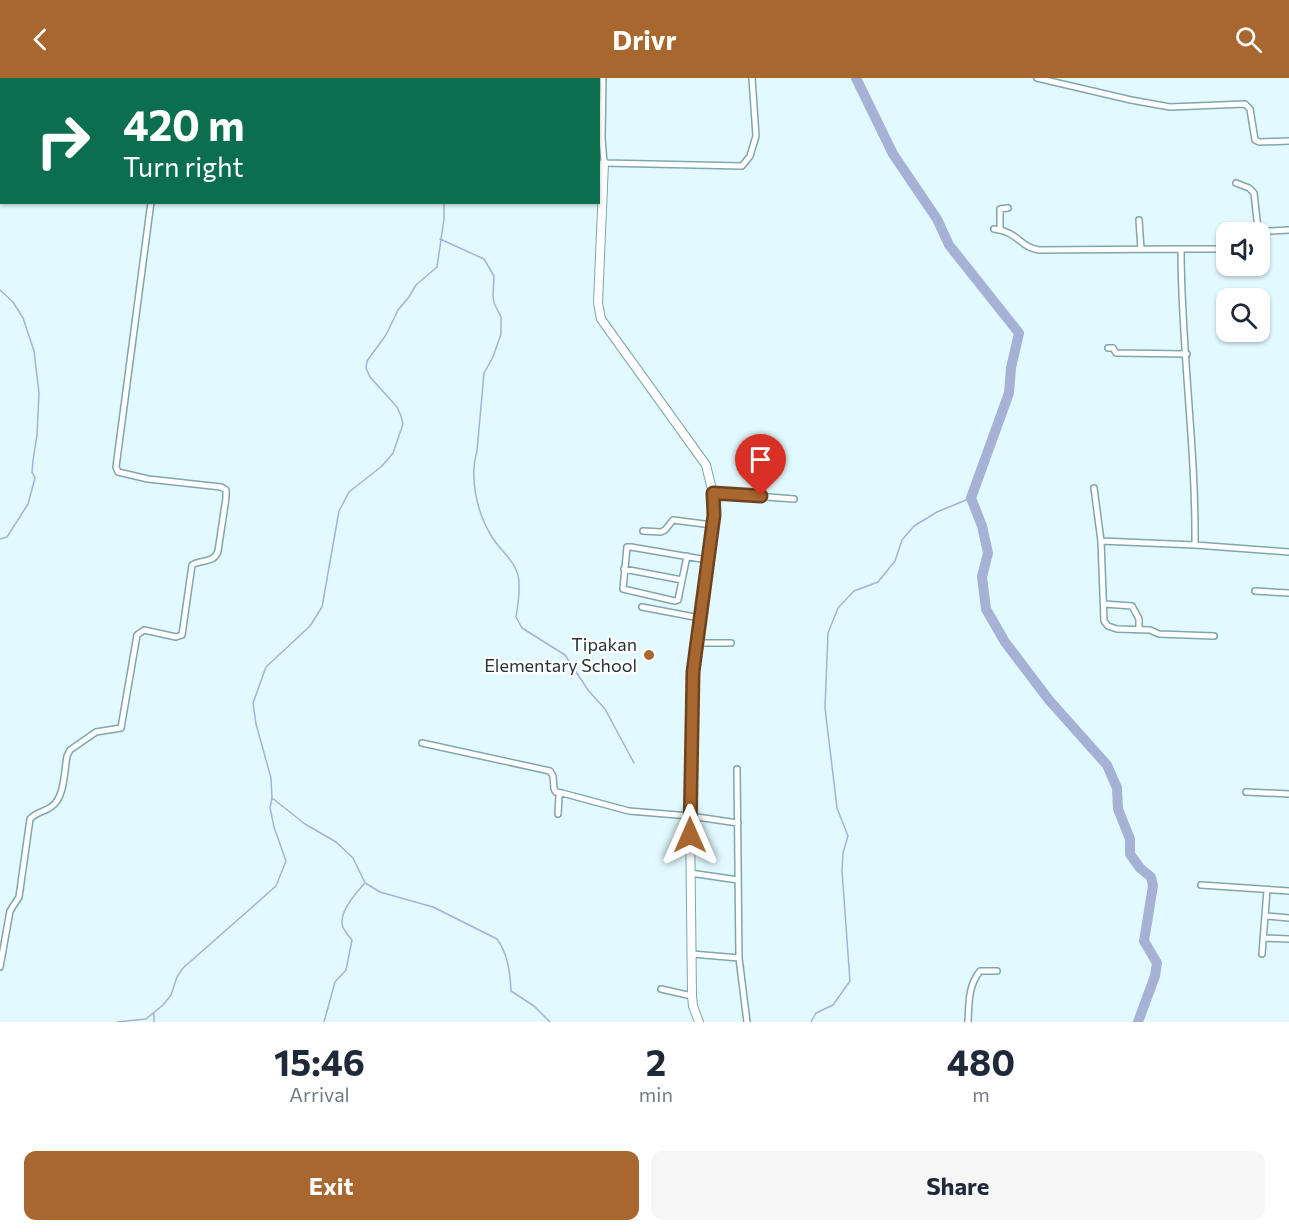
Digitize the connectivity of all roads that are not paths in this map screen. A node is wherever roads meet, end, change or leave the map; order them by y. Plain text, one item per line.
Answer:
1 (603, 78) edge
2 (752, 78) edge
3 (1037, 78) edge
4 (1289, 141) edge
5 (604, 163) junction
6 (1236, 183) dead end
7 (152, 204) edge
8 (1008, 208) dead end
9 (1139, 220) dead end
10 (1257, 222) edge
11 (1289, 230) edge
12 (1270, 231) edge
13 (1141, 249) junction
14 (1181, 249) junction
15 (1216, 249) edge
16 (1108, 348) dead end
17 (1187, 354) junction
18 (1094, 488) dead end
19 (713, 493) junction
20 (794, 499) dead end
21 (712, 525) junction
22 (643, 531) dead end
23 (1101, 541) junction
24 (1195, 545) junction
25 (1289, 552) edge
26 (687, 556) junction
27 (707, 560) junction
28 (624, 569) junction
29 (682, 580) junction
30 (1255, 591) dead end
31 (1289, 593) edge
32 (1104, 604) junction
33 (642, 607) dead end
34 (700, 618) junction
35 (1139, 630) junction
36 (1214, 636) dead end
37 (697, 643) junction
38 (731, 643) dead end
39 (422, 743) dead end
40 (737, 769) dead end
41 (1246, 792) dead end
42 (562, 793) junction
43 (1289, 794) edge
44 (558, 814) dead end
45 (690, 816) junction
46 (738, 823) junction
47 (690, 873) junction
48 (738, 880) junction
49 (1201, 885) dead end
50 (1267, 890) junction
51 (1289, 891) edge
52 (1266, 916) junction
53 (1289, 918) edge
54 (1263, 938) junction
55 (1289, 939) edge
56 (692, 954) junction
57 (1262, 954) dead end
58 (739, 958) junction
59 (0, 967) edge
60 (997, 971) dead end
61 (661, 989) dead end
62 (692, 996) junction
63 (699, 1022) edge
64 (747, 1022) edge
65 (968, 1022) edge

1 - 5 street
2 - 5 street
3 - 4 street
5 - 19 street
6 - 10 street
7 - 59 street
8 - 13 street
9 - 13 street
11 - 12 street
13 - 14 street
14 - 15 street
14 - 17 street
16 - 17 street
17 - 24 street
18 - 23 street
19 - 20 street
19 - 21 street
21 - 22 street
21 - 27 street
23 - 24 street
23 - 32 street
24 - 25 street
26 - 27 street
26 - 28 street
26 - 29 street
27 - 34 street
28 - 29 street
28 - 29 street
30 - 31 street
32 - 35 street
32 - 35 street
33 - 34 street
34 - 37 street
35 - 36 street
37 - 38 street
37 - 45 street
39 - 42 street
40 - 46 street
41 - 43 street
42 - 44 street
42 - 45 street
45 - 46 street
45 - 47 street
46 - 48 street
47 - 48 street
47 - 56 street
48 - 58 street
49 - 50 street
50 - 51 street
50 - 52 street
52 - 53 street
52 - 54 street
54 - 55 street
54 - 57 street
56 - 58 street
56 - 62 street
58 - 64 street
60 - 65 street
61 - 62 street
62 - 63 street

